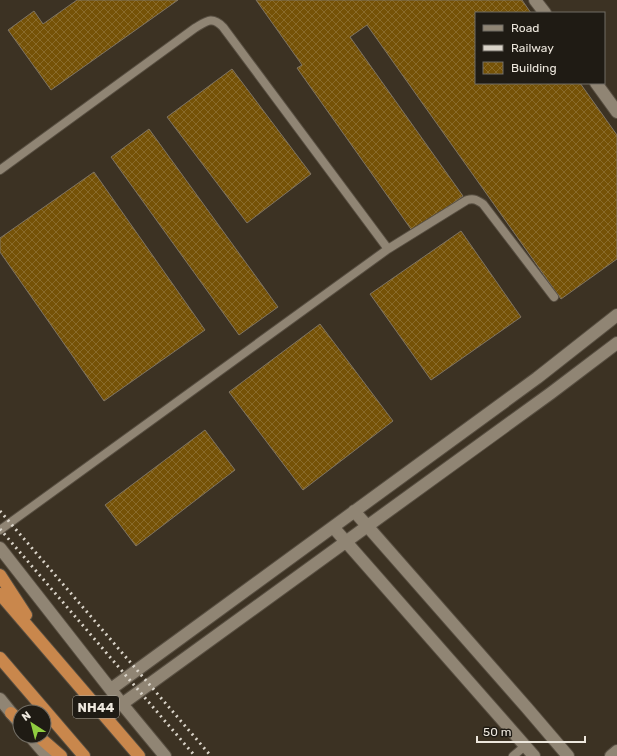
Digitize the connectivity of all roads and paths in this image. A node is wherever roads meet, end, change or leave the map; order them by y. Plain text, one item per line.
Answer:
1 (535, 0) edge
2 (544, 12) edge
3 (597, 84) edge
4 (617, 112) edge
5 (0, 170) edge
6 (388, 249) junction
7 (554, 297) dead end
8 (617, 315) edge
9 (617, 343) edge
10 (354, 511) junction
11 (333, 526) junction
12 (367, 527) junction
13 (0, 530) edge
14 (346, 542) junction
15 (0, 548) edge
16 (0, 575) edge
17 (0, 594) edge
18 (54, 657) junction
19 (0, 658) edge
20 (110, 689) junction
21 (0, 699) edge
22 (122, 704) junction
23 (11, 713) edge
24 (37, 744) edge
25 (47, 744) edge
26 (525, 746) junction
27 (617, 751) edge
28 (47, 756) edge
29 (61, 756) edge
30 (84, 756) edge
31 (139, 756) edge
32 (165, 756) edge
33 (512, 756) edge
34 (534, 756) edge
35 (568, 756) edge
36 (611, 756) edge

1 - 2 main road
3 - 4 main road
5 - 6 lane
6 - 7 lane
6 - 13 lane
8 - 10 main road
9 - 12 main road
10 - 11 main road
10 - 12 main road
11 - 14 main road
11 - 20 main road
12 - 14 main road
12 - 35 main road
14 - 22 main road
14 - 26 main road
15 - 20 main road
16 - 18 highway
17 - 18 highway, NH44
18 - 31 highway, NH44
19 - 30 highway, NH44
20 - 22 main road
21 - 23 main road
22 - 32 main road
24 - 28 main road
25 - 29 highway
26 - 33 lane
26 - 34 main road
27 - 36 main road

